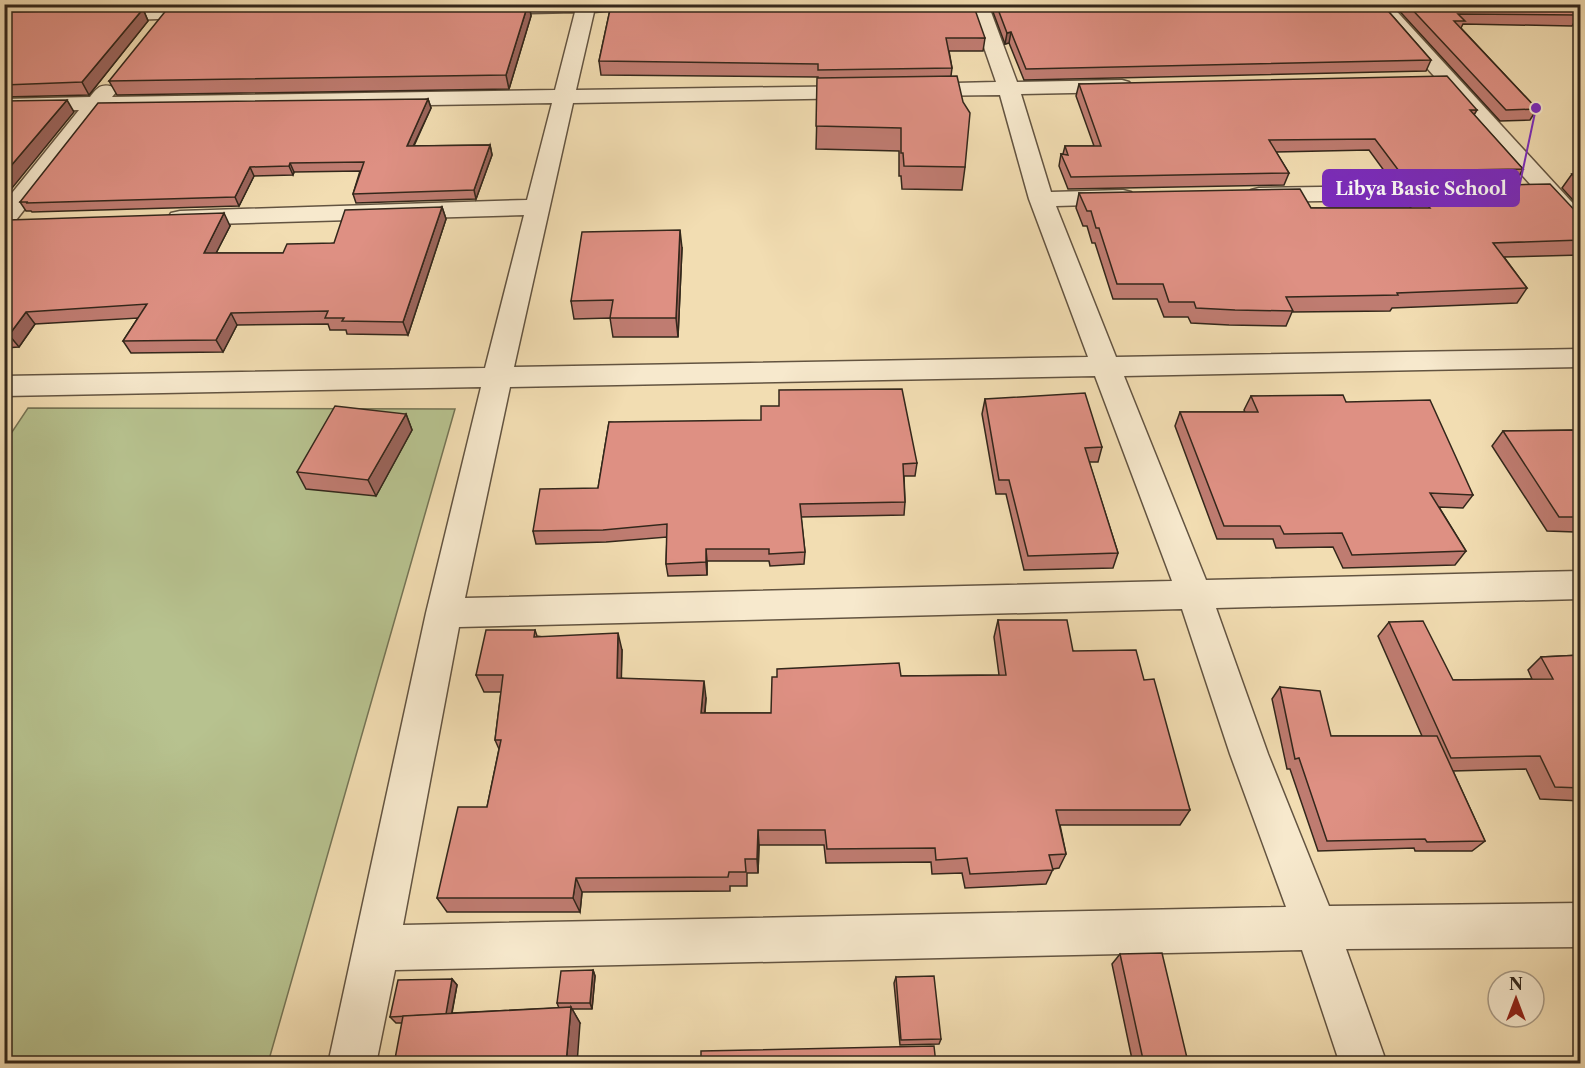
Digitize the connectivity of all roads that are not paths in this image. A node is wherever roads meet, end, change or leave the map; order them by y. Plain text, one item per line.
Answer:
1 (978, 4) edge
2 (1379, 4) edge
3 (586, 6) edge
4 (620, 6) edge
5 (171, 9) edge
6 (466, 9) edge
7 (226, 13) edge
8 (86, 15) edge
9 (153, 32) edge
10 (117, 76) edge
11 (1448, 79) junction
12 (1424, 80) edge
13 (1139, 85) edge
14 (1009, 88) junction
15 (564, 97) junction
16 (96, 103) junction
17 (4, 105) edge
18 (1549, 190) junction
19 (1514, 191) edge
20 (1479, 192) edge
21 (1235, 196) edge
22 (1143, 197) edge
23 (1041, 199) junction
24 (538, 207) junction
25 (159, 218) edge
26 (12, 221) edge
27 (1581, 225) edge
28 (1581, 358) edge
29 (1106, 368) junction
30 (497, 378) junction
31 (4, 386) edge
32 (1581, 585) edge
33 (1194, 594) junction
34 (444, 613) junction
35 (1581, 925) edge
36 (1316, 928) junction
37 (378, 948) junction
38 (352, 1064) edge
39 (1364, 1064) edge

1 - 14 street
2 - 11 street
3 - 4 street
3 - 6 street
3 - 15 street
5 - 7 street
5 - 8 street
5 - 9 street
10 - 16 street
11 - 12 street
11 - 18 street
13 - 14 street
14 - 15 street
14 - 23 street
15 - 16 street
15 - 24 street
16 - 17 street
16 - 26 street
18 - 19 street
18 - 27 street
20 - 21 street
22 - 23 street
23 - 29 street
24 - 25 street
24 - 30 street
28 - 29 street
29 - 30 street
29 - 33 street
30 - 31 street
30 - 34 street
32 - 33 street
33 - 34 street
33 - 36 street
34 - 37 street
35 - 36 street
36 - 37 street
36 - 39 street
37 - 38 street

